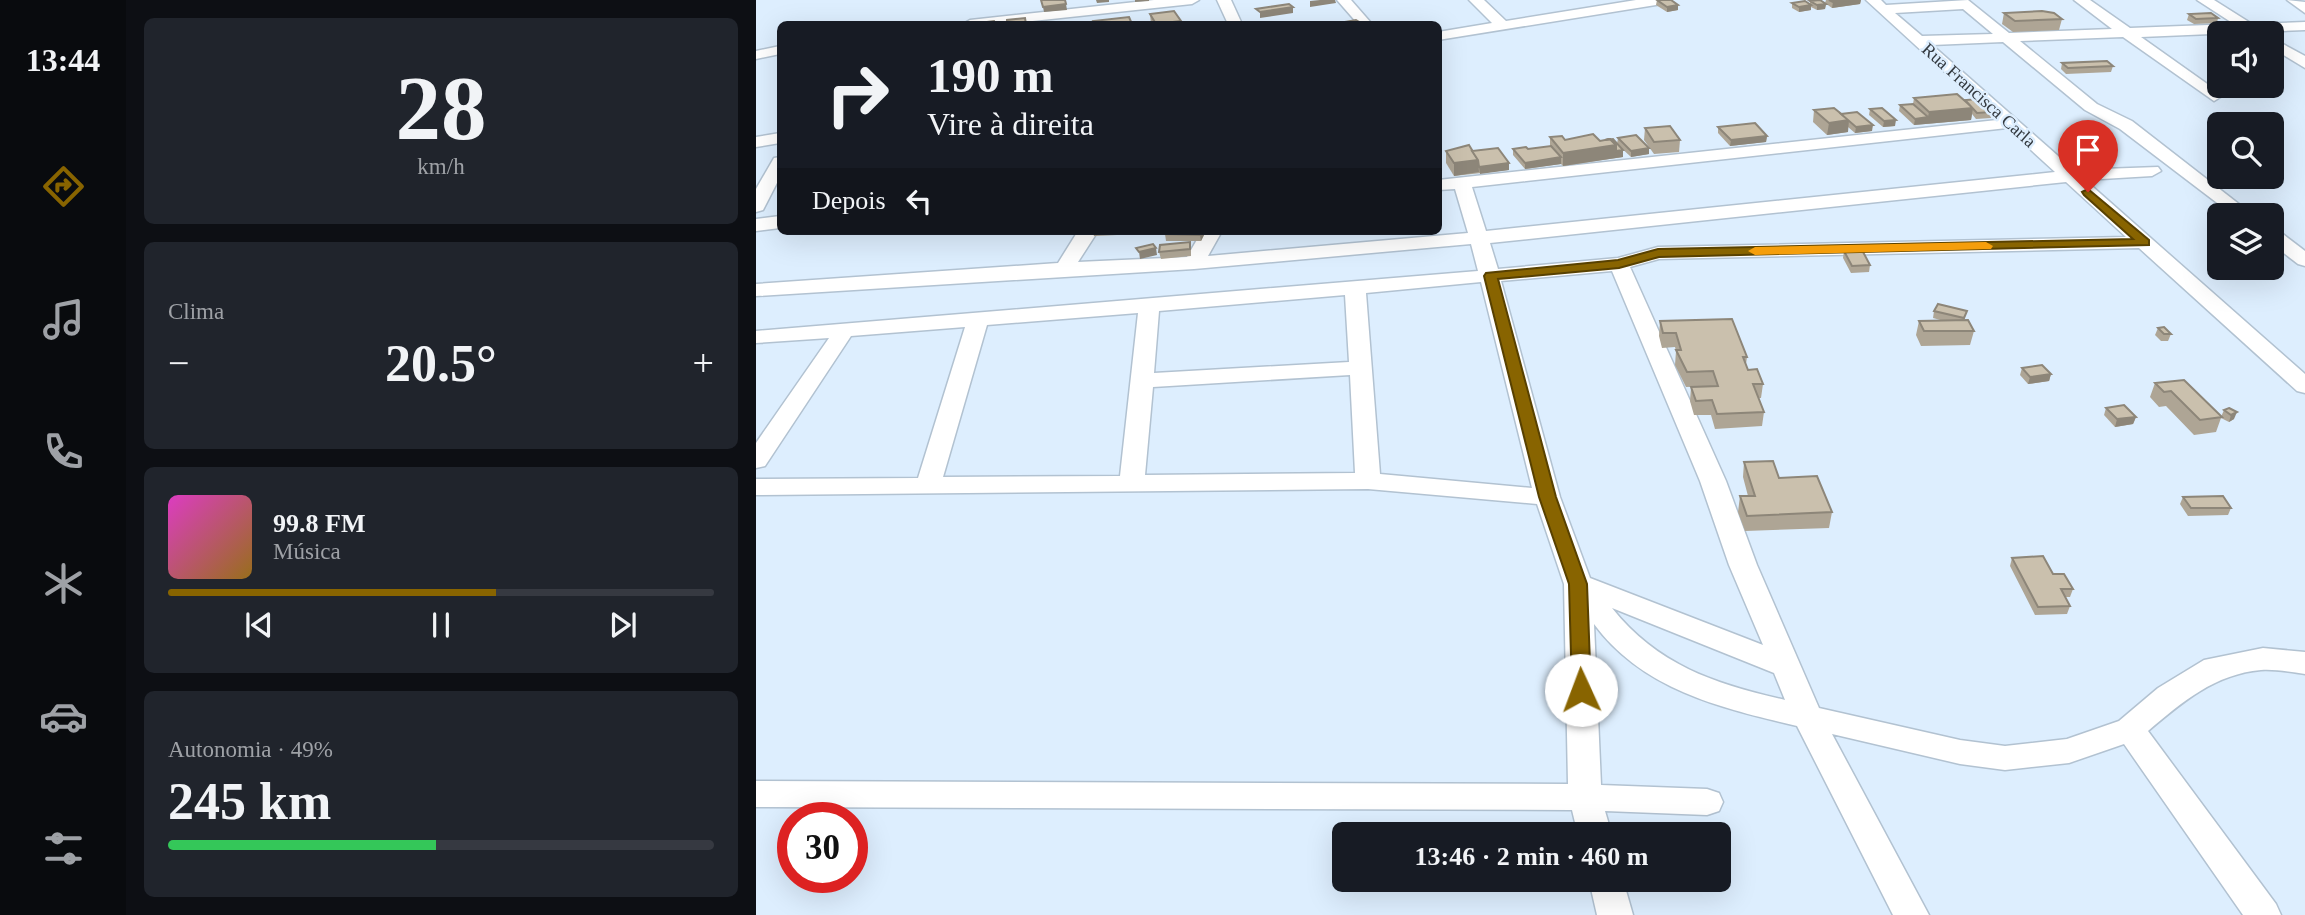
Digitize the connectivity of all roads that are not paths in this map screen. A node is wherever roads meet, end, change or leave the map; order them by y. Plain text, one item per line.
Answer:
1 (1192, 0) edge
2 (1224, 0) edge
3 (1344, 0) edge
4 (1476, 0) edge
5 (1662, 0) edge
6 (2081, 0) edge
7 (2204, 0) edge
8 (2294, 0) edge
9 (1963, 2) edge
10 (1599, 4) edge
11 (1878, 5) edge
12 (2305, 9) edge
13 (1078, 18) edge
14 (1024, 21) edge
15 (1234, 21) edge
16 (1362, 21) edge
17 (2237, 21) edge
18 (1502, 25) junction
19 (2305, 26) edge
20 (2284, 28) edge
21 (2207, 32) edge
22 (2126, 33) junction
23 (1442, 35) edge
24 (2006, 37) junction
25 (1918, 41) junction
26 (2284, 50) edge
27 (777, 51) edge
28 (756, 55) edge
29 (2305, 63) edge
30 (2207, 91) edge
31 (2011, 123) junction
32 (777, 138) edge
33 (756, 142) edge
34 (777, 168) edge
35 (2151, 171) dead end
36 (2069, 176) junction
37 (1450, 184) edge
38 (2228, 203) edge
39 (756, 206) edge
40 (777, 222) edge
41 (756, 225) edge
42 (1085, 235) edge
43 (1210, 235) edge
44 (1479, 238) junction
45 (2144, 242) junction
46 (2284, 243) edge
47 (2300, 253) edge
48 (1194, 263) junction
49 (1619, 264) junction
50 (1064, 269) junction
51 (1490, 276) junction
52 (1355, 288) junction
53 (756, 290) edge
54 (1149, 306) junction
55 (978, 319) junction
56 (844, 331) junction
57 (756, 337) edge
58 (1361, 368) junction
59 (1142, 381) junction
60 (2305, 386) edge
61 (756, 461) edge
62 (1368, 481) junction
63 (1132, 485) junction
64 (756, 487) edge
65 (928, 488) junction
66 (1548, 497) junction
67 (1578, 584) junction
68 (2305, 663) edge
69 (1786, 666) junction
70 (1807, 716) junction
71 (2130, 729) junction
72 (756, 794) edge
73 (1585, 797) junction
74 (1707, 802) dead end
75 (1592, 822) edge
76 (1609, 892) edge
77 (1615, 915) edge
78 (1911, 915) edge
79 (2263, 915) edge

1 - 13 street
2 - 15 street
3 - 16 street
4 - 18 street
5 - 10 street
6 - 22 street
7 - 17 street
8 - 12 street
9 - 11 street
9 - 24 street
10 - 18 street
11 - 25 street, Rua Francisca Carla
13 - 14 street
18 - 23 street
19 - 20 street
21 - 22 street
22 - 24 street
22 - 30 street
24 - 25 street
24 - 38 street
25 - 31 street, Rua Francisca Carla
26 - 29 street
27 - 28 street
31 - 36 street, Rua Francisca Carla
31 - 37 street
32 - 33 street
34 - 39 street
35 - 36 street
36 - 44 street
36 - 45 street, Rua Francisca Carla
37 - 44 street
40 - 41 street
42 - 50 street
43 - 48 street
44 - 48 street
44 - 51 street
45 - 49 street
45 - 60 street, Rua Francisca Carla
46 - 47 street
48 - 50 street
49 - 51 street
49 - 69 street
50 - 53 street
51 - 52 street
51 - 66 street
52 - 54 street
52 - 58 street
54 - 55 street
54 - 59 street
55 - 56 street
55 - 65 street
56 - 57 street
56 - 61 street
58 - 59 street
58 - 62 street
59 - 63 street
62 - 63 street
62 - 66 street
63 - 65 street
64 - 65 street
66 - 67 street
67 - 69 street
67 - 70 street
67 - 73 street
68 - 71 street
69 - 70 street
70 - 71 street
70 - 78 street
71 - 79 street
72 - 73 street
73 - 74 street
73 - 75 street
76 - 77 street

